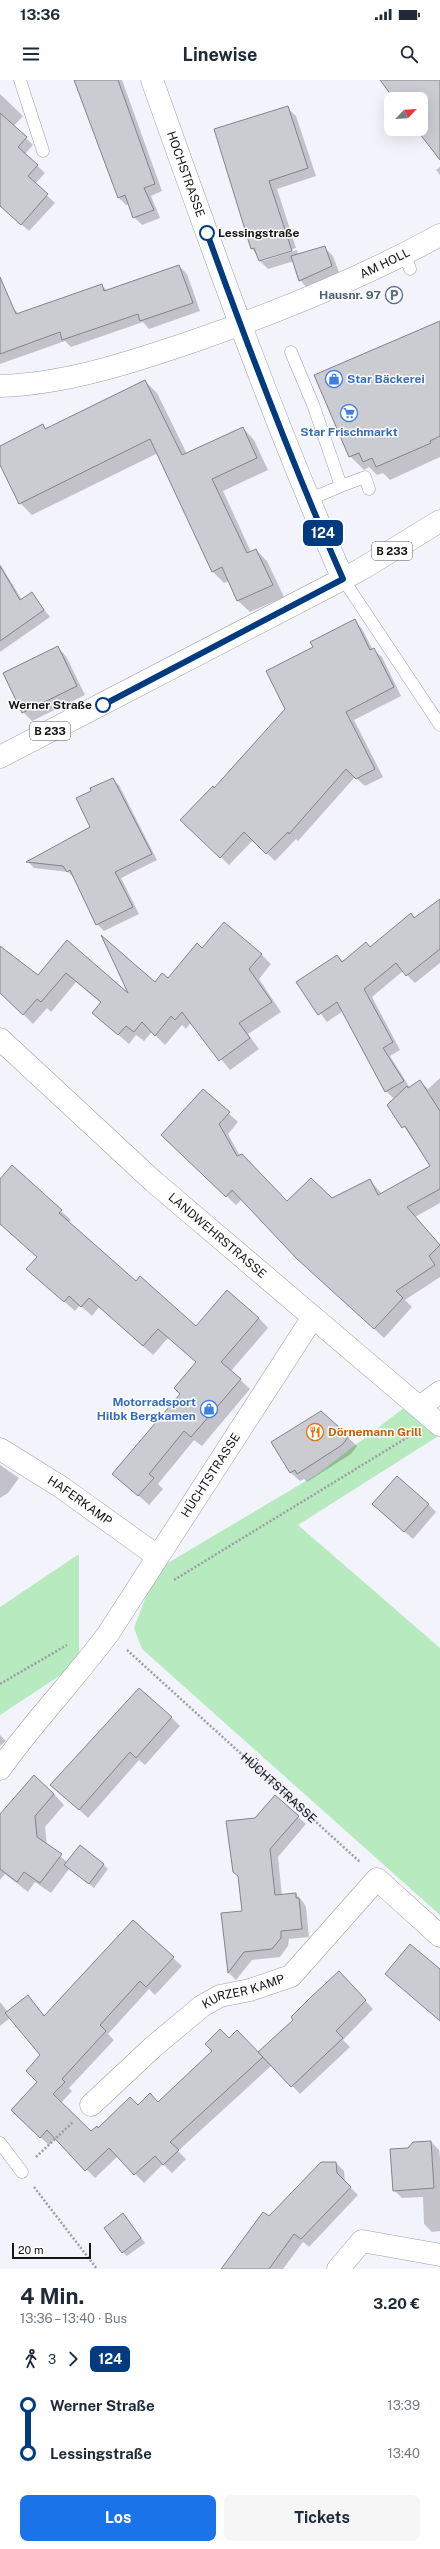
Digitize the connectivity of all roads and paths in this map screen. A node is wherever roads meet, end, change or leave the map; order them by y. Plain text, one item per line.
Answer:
1 (20, 80) edge
2 (152, 80) edge
3 (44, 151) dead end
4 (440, 235) edge
5 (240, 325) junction
6 (291, 352) dead end
7 (0, 386) edge
8 (341, 486) junction
9 (369, 489) dead end
10 (308, 500) junction
11 (440, 521) edge
12 (343, 579) junction
13 (440, 725) edge
14 (0, 757) edge
15 (0, 1039) edge
16 (313, 1317) junction
17 (440, 1392) edge
18 (432, 1417) edge
19 (0, 1449) edge
20 (158, 1556) junction
21 (182, 1576) dead end
22 (108, 1634) junction
23 (72, 1642) dead end
24 (0, 1684) edge
25 (0, 1769) edge
26 (377, 1879) junction
27 (440, 1936) edge
28 (91, 2105) joint
29 (0, 2142) edge
30 (22, 2172) junction
31 (440, 2255) edge
32 (98, 2269) edge
33 (338, 2269) edge

1 - 3 lane
2 - 5 street, HOCHSTRASSE
4 - 5 street, AM HOLL
5 - 7 street
5 - 10 street, HOCHSTRASSE
6 - 8 lane
8 - 9 lane
8 - 10 lane
10 - 12 street, HOCHSTRASSE
11 - 12 street, B 233
12 - 13 lane
12 - 14 street, B 233
15 - 16 street, LANDWEHRSTRASSE
16 - 18 street, LANDWEHRSTRASSE
16 - 20 street, HÜCHTSTRASSE
17 - 18 street
18 - 21 path
19 - 20 street, HAFERKAMP
20 - 22 street, HÜCHTSTRASSE
22 - 25 street, HÜCHTSTRASSE
22 - 26 path, HÜCHTSTRASSE
23 - 24 path
26 - 27 street
26 - 28 street, KURZER KAMP
28 - 30 path
29 - 30 lane
30 - 32 path
31 - 33 street

